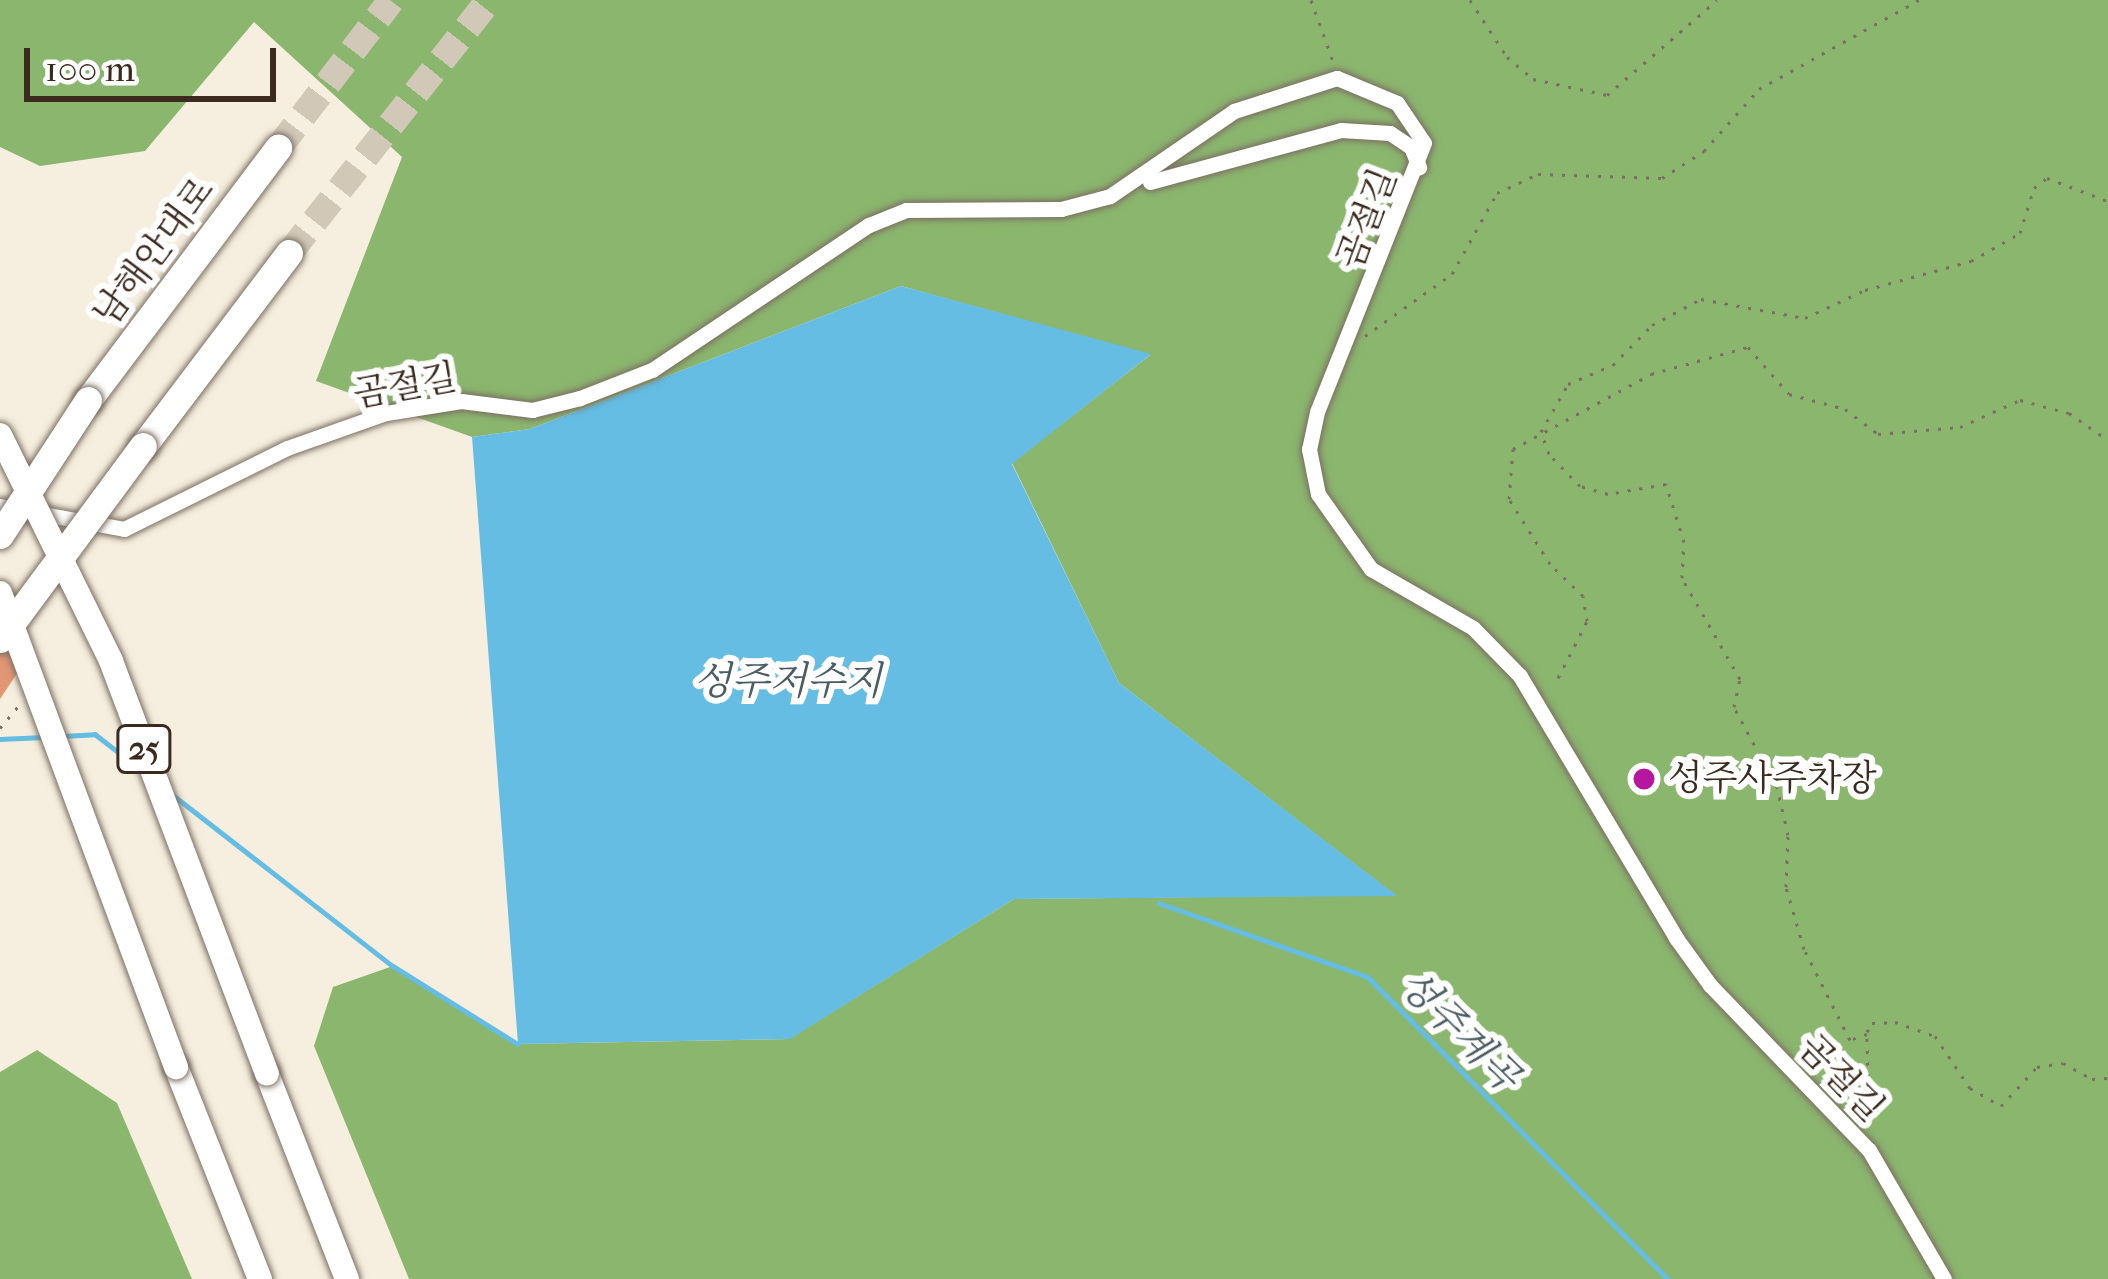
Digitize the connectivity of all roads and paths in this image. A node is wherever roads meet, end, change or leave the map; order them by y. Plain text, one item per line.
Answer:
1 (1311, 0) edge
2 (1470, 0) edge
3 (1717, 0) edge
4 (1919, 0) edge
5 (1337, 78) junction
6 (278, 148) tunnel mouth
7 (1420, 169) junction
8 (1130, 188) junction
9 (2108, 201) edge
10 (289, 253) tunnel mouth
11 (1348, 347) junction
12 (1541, 432) junction
13 (0, 434) edge
14 (2108, 440) edge
15 (0, 506) edge
16 (0, 535) edge
17 (0, 593) edge
18 (0, 639) edge
19 (1558, 678) dead end
20 (1867, 1034) junction
21 (2108, 1078) edge
22 (1869, 1150) junction
23 (260, 1279) edge
24 (347, 1279) edge
25 (1944, 1279) edge

1 - 5 path
2 - 3 path
4 - 11 path
5 - 7 street, 곰절길
5 - 8 street, 곰절길
6 - 16 highway, 남해안대로, bridge
7 - 8 street
7 - 11 street, 곰절길
8 - 15 street, 곰절길
9 - 12 path
10 - 18 highway, bridge
11 - 22 street, 곰절길
12 - 14 path
12 - 19 path
12 - 20 path
13 - 24 main road, 25, bridge
17 - 23 main road, 25, bridge
20 - 21 path
20 - 22 path
22 - 25 street, 곰절길

